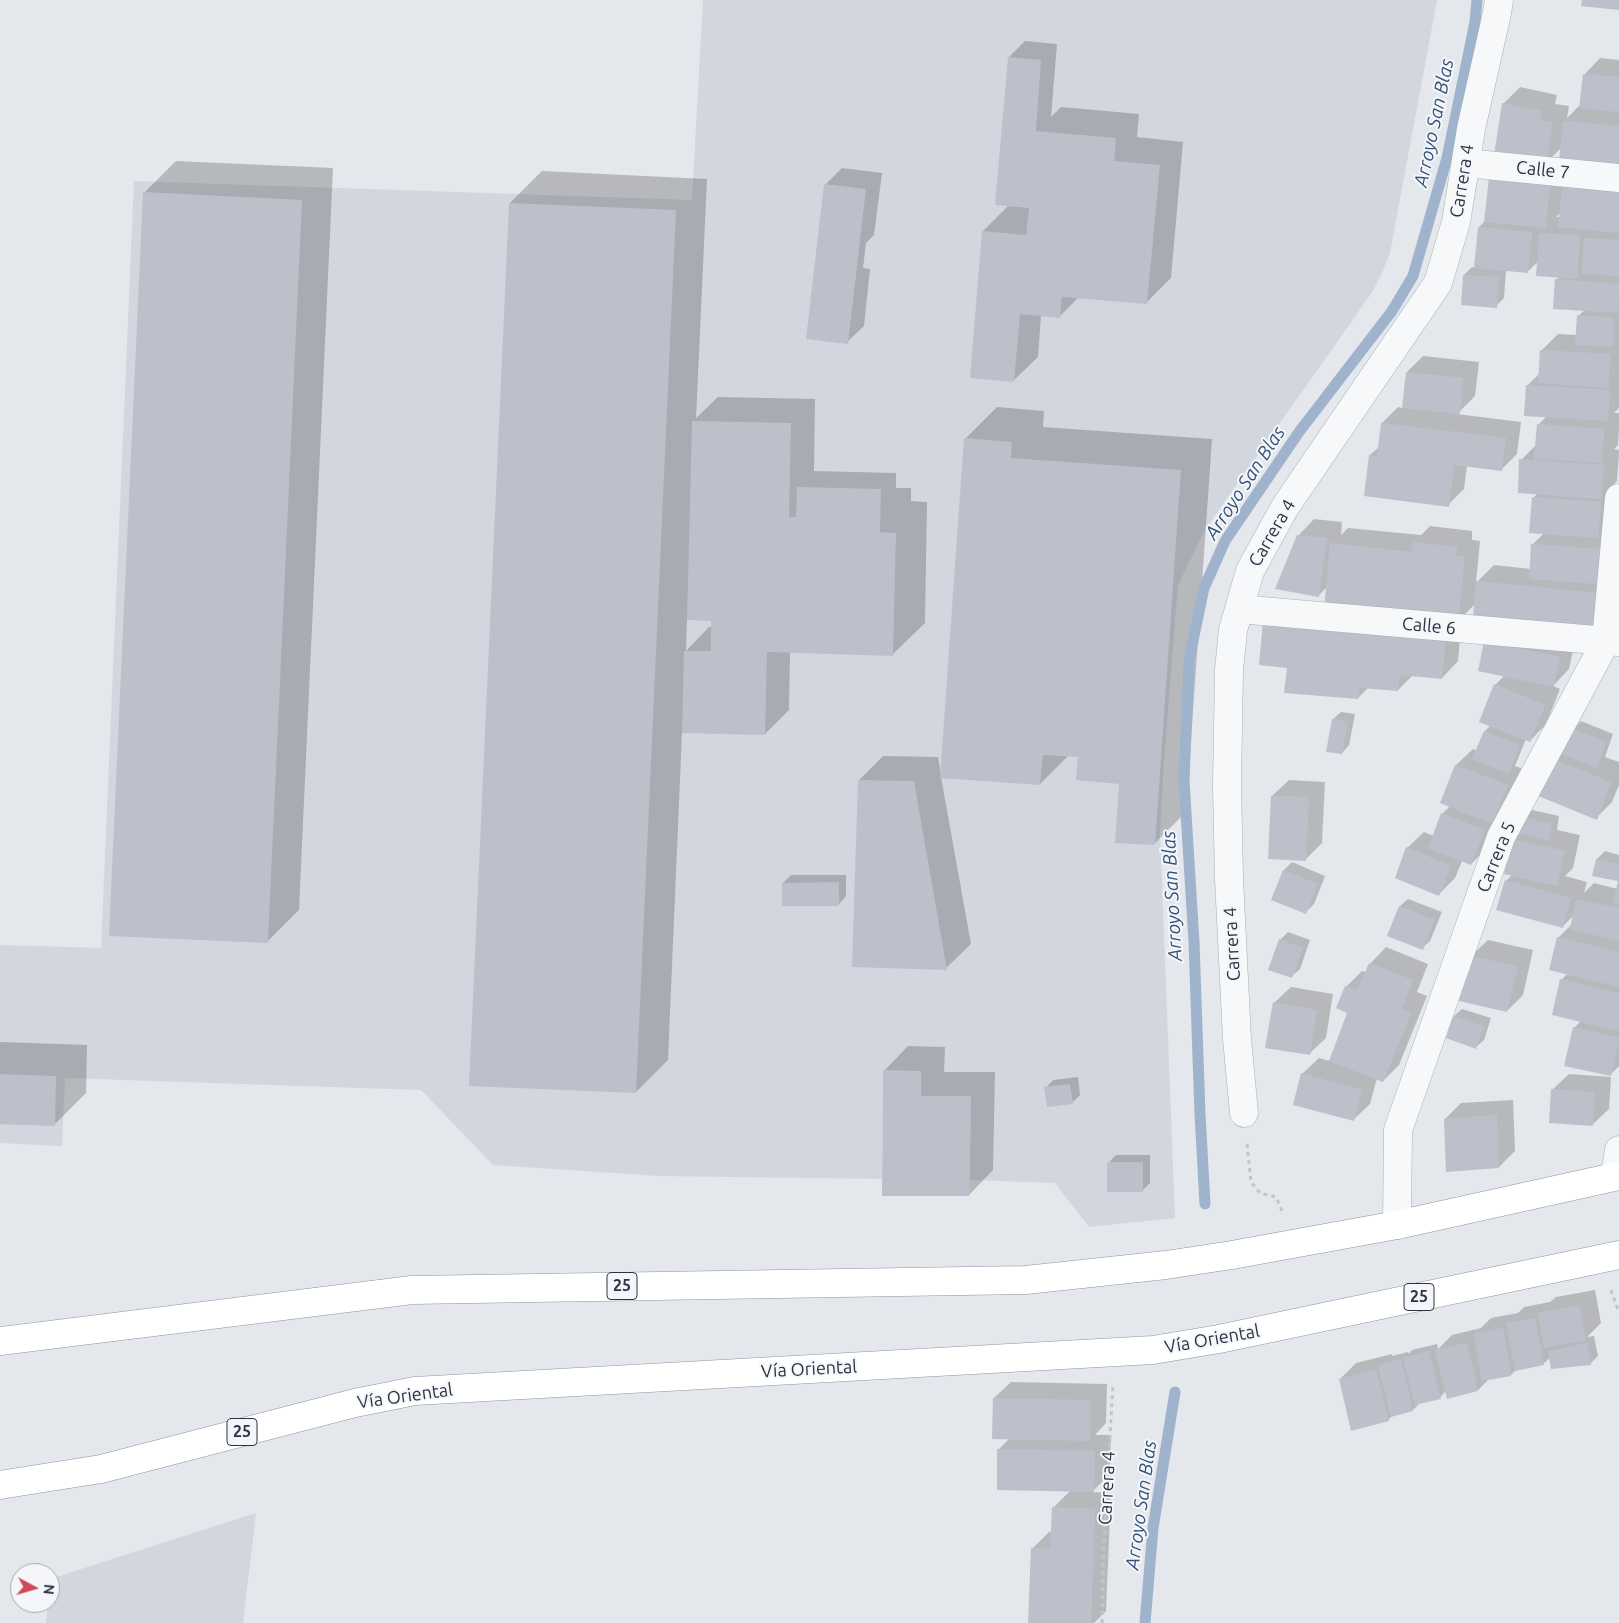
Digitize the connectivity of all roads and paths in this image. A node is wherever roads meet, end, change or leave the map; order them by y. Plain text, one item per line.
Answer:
1 (1499, 0) edge
2 (1466, 162) junction
3 (1619, 178) edge
4 (1619, 498) edge
5 (1239, 609) junction
6 (1612, 642) edge
7 (1244, 1114) joint
8 (1618, 1168) edge
9 (1397, 1225) junction
10 (1296, 1243) junction
11 (1619, 1255) edge
12 (0, 1341) edge
13 (1116, 1353) junction
14 (0, 1485) edge
15 (1102, 1623) edge

1 - 2 street, Carrera 4
2 - 3 street, Calle 7
2 - 5 street, Carrera 4
4 - 6 street, Carrera 5
5 - 6 street, Calle 6
5 - 7 street, Carrera 4
6 - 9 street, Carrera 5
7 - 10 path
8 - 9 highway, 25
9 - 10 highway, 25
10 - 12 highway, 25
11 - 13 highway, Vía Oriental / 25
13 - 14 highway, Vía Oriental / 25
13 - 15 path, Carrera 4

